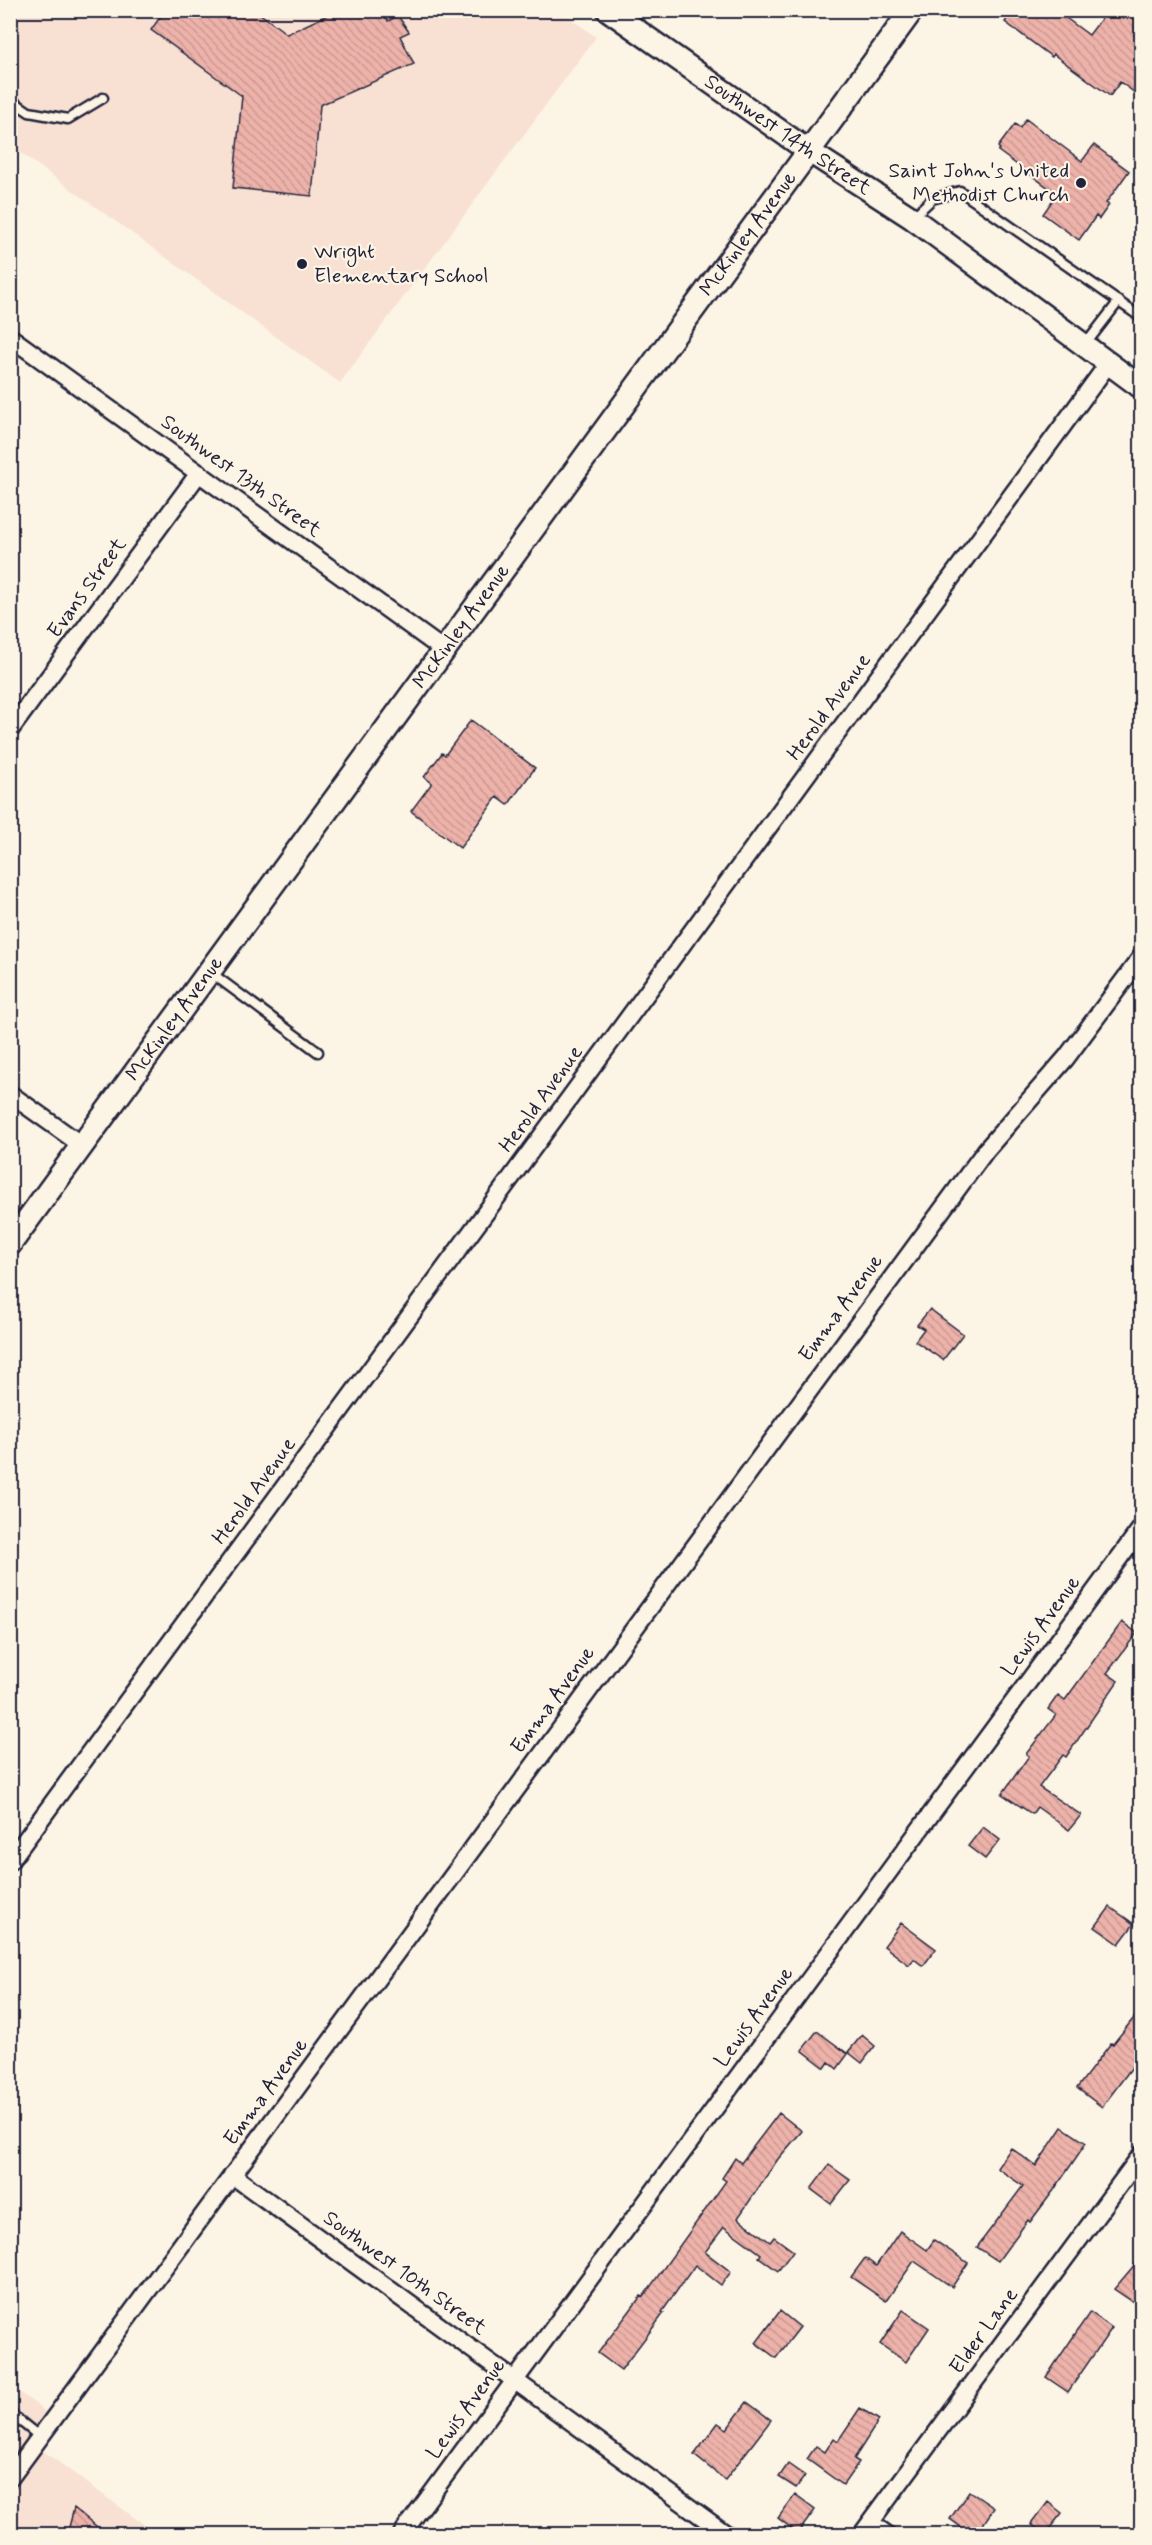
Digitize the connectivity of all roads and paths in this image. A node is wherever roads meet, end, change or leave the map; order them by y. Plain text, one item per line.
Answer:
1 (608, 10) edge
2 (912, 10) edge
3 (104, 98) dead end
4 (10, 99) edge
5 (810, 152) junction
6 (912, 218) junction
7 (1119, 301) junction
8 (1142, 318) edge
9 (10, 337) edge
10 (1084, 346) junction
11 (1108, 364) junction
12 (1142, 388) edge
13 (199, 473) junction
14 (445, 651) junction
15 (10, 730) edge
16 (1142, 956) edge
17 (210, 972) junction
18 (318, 1052) dead end
19 (10, 1094) edge
20 (83, 1146) junction
21 (10, 1244) edge
22 (1142, 1527) edge
23 (10, 1862) edge
24 (1142, 2154) edge
25 (232, 2175) junction
26 (515, 2381) junction
27 (14, 2416) edge
28 (10, 2428) edge
29 (40, 2437) junction
30 (10, 2478) edge
31 (866, 2529) edge
32 (402, 2535) edge
33 (726, 2535) edge
34 (886, 2535) edge

1 - 5 street, Southwest 14th Street
2 - 5 main road, McKinley Avenue
3 - 4 lane
5 - 6 street, Southwest 14th Street
5 - 14 main road, McKinley Avenue
6 - 7 lane
6 - 10 street, Southwest 14th Street
7 - 8 lane
7 - 10 lane
9 - 13 street, Southwest 13th Street
10 - 11 street, Southwest 14th Street
11 - 12 street, Southwest 14th Street
11 - 23 street, Herold Avenue
13 - 14 street, Southwest 13th Street
13 - 15 street, Evans Street
14 - 17 main road, McKinley Avenue
16 - 25 street, Emma Avenue
17 - 18 lane
17 - 20 main road, McKinley Avenue
19 - 20 street
20 - 21 main road, McKinley Avenue
22 - 26 street, Lewis Avenue
24 - 31 street, Elder Lane
25 - 26 street, Southwest 10th Street
25 - 29 street, Emma Avenue
26 - 32 street, Lewis Avenue
26 - 33 street, Southwest 10th Street
27 - 28 lane
27 - 29 lane
29 - 30 street, Emma Avenue
31 - 34 street

